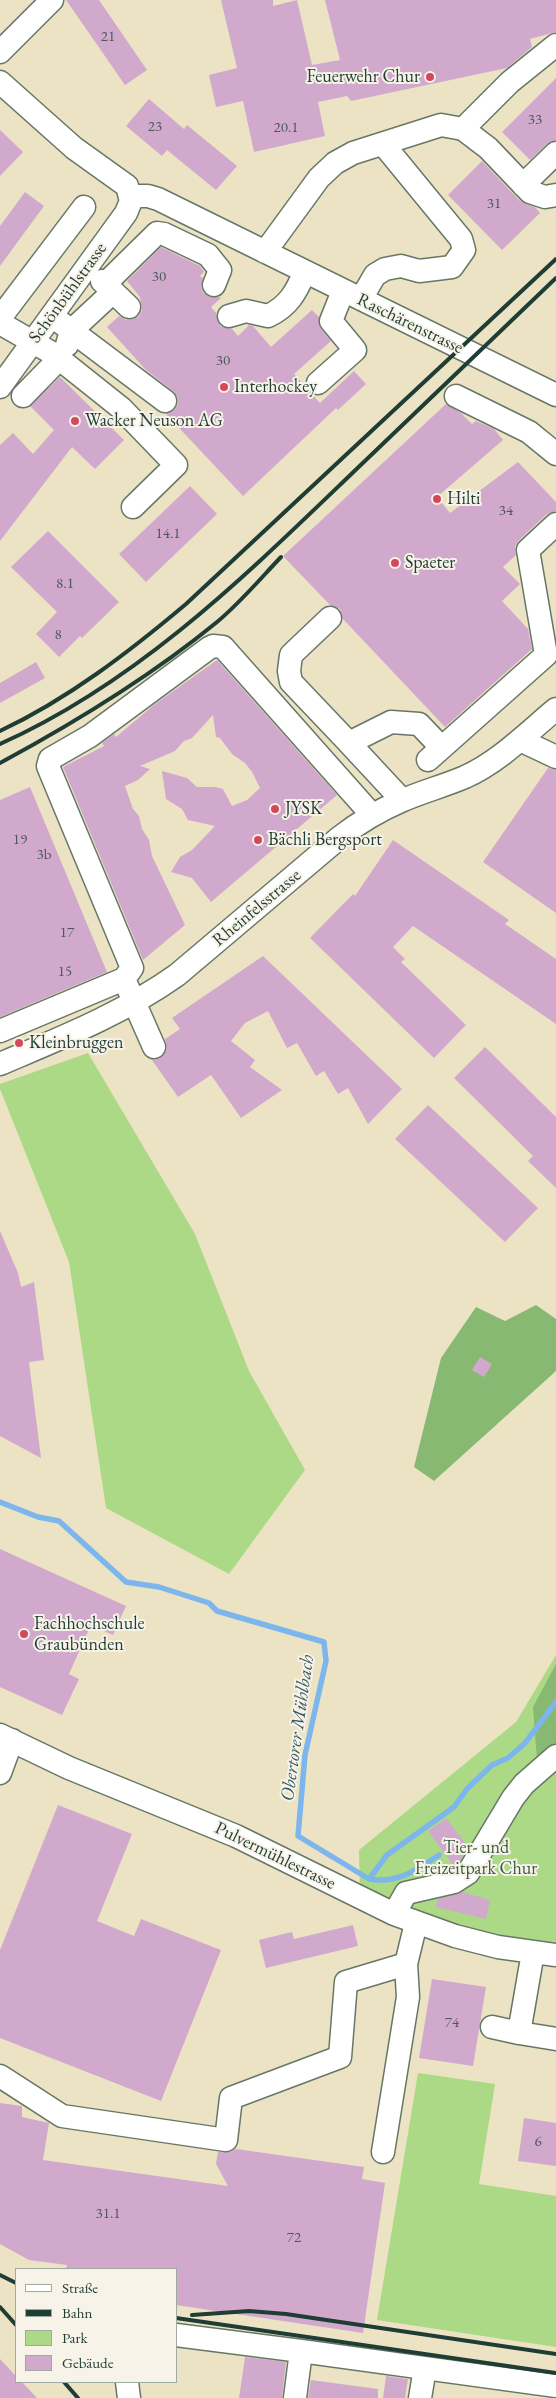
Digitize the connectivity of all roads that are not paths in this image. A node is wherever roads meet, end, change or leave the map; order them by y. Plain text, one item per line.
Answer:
1 (52, 0) edge
2 (556, 45) edge
3 (0, 52) edge
4 (0, 82) edge
5 (463, 129) junction
6 (383, 144) junction
7 (556, 152) edge
8 (523, 185) junction
9 (556, 195) edge
10 (131, 196) junction
11 (84, 206) dead end
12 (265, 252) junction
13 (87, 266) junction
14 (305, 272) junction
15 (214, 286) dead end
16 (109, 288) junction
17 (352, 295) junction
18 (129, 307) dead end
19 (52, 316) junction
20 (229, 316) dead end
21 (0, 318) edge
22 (0, 322) edge
23 (32, 342) junction
24 (62, 347) junction
25 (318, 383) dead end
26 (0, 387) edge
27 (125, 387) dead end
28 (556, 395) edge
29 (23, 396) dead end
30 (456, 396) dead end
31 (165, 401) dead end
32 (556, 454) edge
33 (133, 507) dead end
34 (556, 524) edge
35 (330, 618) dead end
36 (556, 708) edge
37 (318, 735) dead end
38 (520, 740) junction
39 (349, 743) junction
40 (556, 757) edge
41 (386, 808) junction
42 (124, 979) junction
43 (134, 1003) junction
44 (0, 1031) edge
45 (154, 1047) dead end
46 (0, 1064) edge
47 (6, 1738) edge
48 (556, 1756) edge
49 (0, 1773) edge
50 (394, 1914) junction
51 (416, 1923) junction
52 (533, 1952) junction
53 (556, 1955) edge
54 (406, 1964) junction
55 (492, 2027) dead end
56 (519, 2032) junction
57 (556, 2039) edge
58 (0, 2076) edge
59 (383, 2152) dead end
60 (178, 2334) edge
61 (301, 2351) junction
62 (425, 2368) junction
63 (127, 2383) edge
64 (556, 2386) edge
65 (129, 2398) edge
66 (295, 2398) edge
67 (420, 2398) edge

1 - 3 street
2 - 5 street
4 - 10 street
5 - 6 street
5 - 8 street
6 - 12 street
6 - 17 street
7 - 8 street
8 - 9 street
10 - 12 street, Raschärenstrasse
10 - 13 street, Schönbühlstrasse
11 - 21 street
12 - 14 street, Raschärenstrasse
13 - 16 street
13 - 19 street, Schönbühlstrasse
14 - 17 street, Raschärenstrasse
14 - 20 street
15 - 16 street
16 - 18 street
16 - 24 street
17 - 25 street
17 - 28 street, Raschärenstrasse
19 - 23 street, Schönbühlstrasse
19 - 24 street
22 - 23 street
23 - 24 street
23 - 26 street, Schönbühlstrasse
24 - 27 street
24 - 29 street
24 - 31 street
24 - 33 street
30 - 32 street
34 - 39 street
35 - 39 street
36 - 38 street, Rheinfelsstrasse
37 - 41 street
38 - 40 street
38 - 41 street, Rheinfelsstrasse
39 - 41 street
41 - 42 street
41 - 43 street, Rheinfelsstrasse
42 - 43 street
42 - 44 street
43 - 45 street
43 - 46 street, Rheinfelsstrasse
47 - 49 street
47 - 50 street, Pulvermühlestrasse
48 - 50 street
50 - 51 street, Pulvermühlestrasse
51 - 52 street, Pulvermühlestrasse
51 - 54 street
52 - 53 street, Pulvermühlestrasse
52 - 56 street
54 - 58 street
54 - 59 street
55 - 56 street
56 - 57 street
60 - 61 street
61 - 62 street
61 - 66 street
62 - 64 street
62 - 67 street
63 - 65 street

